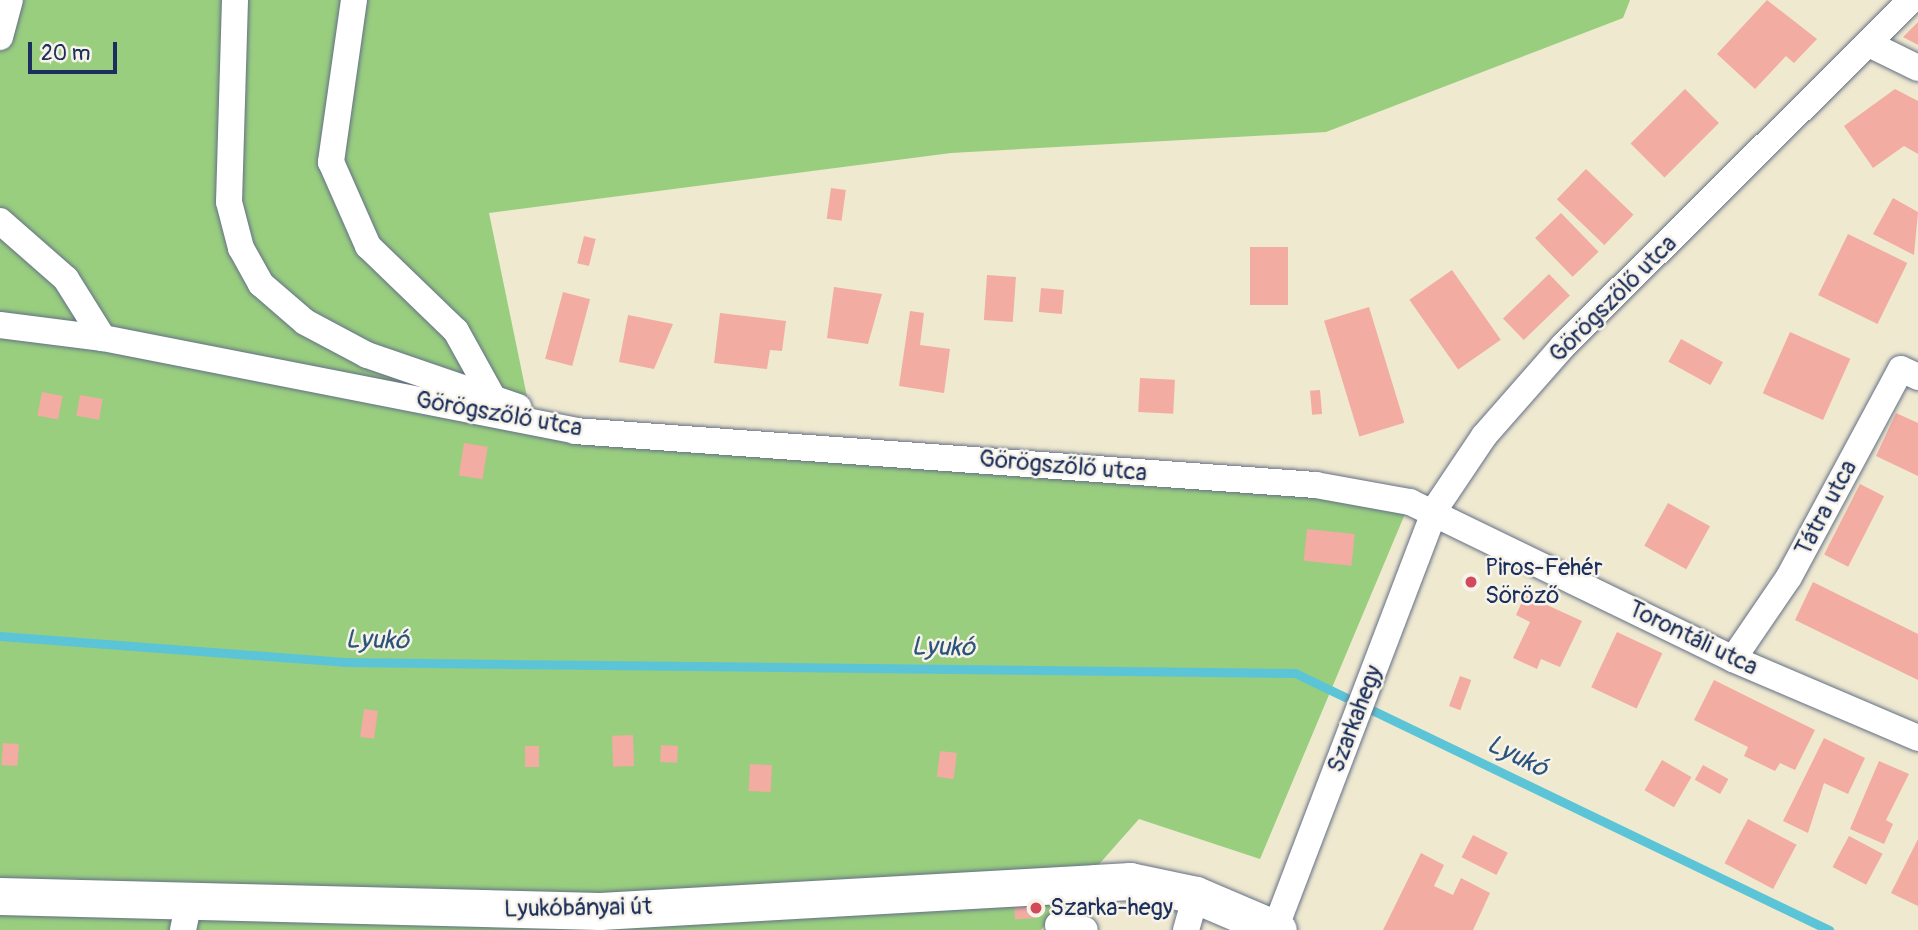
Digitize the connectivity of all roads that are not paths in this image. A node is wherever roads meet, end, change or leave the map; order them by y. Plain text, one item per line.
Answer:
1 (10, 0) edge
2 (235, 0) edge
3 (354, 0) edge
4 (1912, 0) edge
5 (0, 37) edge
6 (1871, 45) junction
7 (1918, 68) edge
8 (0, 221) edge
9 (0, 326) edge
10 (103, 338) junction
11 (1918, 377) edge
12 (492, 396) junction
13 (575, 431) junction
14 (1435, 509) junction
15 (1733, 659) junction
16 (1918, 738) edge
17 (1196, 895) junction
18 (0, 896) edge
19 (186, 916) edge
20 (596, 920) edge
21 (1058, 925) dead end
22 (1277, 929) edge
23 (1085, 930) edge
24 (1186, 930) edge

1 - 5 street
2 - 12 street
3 - 12 street
4 - 6 street, Görögszőlő utca
6 - 7 street
6 - 14 street, Görögszőlő utca
8 - 10 street
9 - 10 street, Görögszőlő utca
10 - 13 street, Görögszőlő utca
11 - 15 street, Tátra utca
12 - 13 street
13 - 14 street, Görögszőlő utca
14 - 15 street, Torontáli utca
14 - 22 street, Szarkahegy
15 - 16 street, Torontáli utca
17 - 20 main road, Lyukóbányai út
17 - 22 main road, Lyukóbányai út
17 - 24 street
18 - 19 main road, Lyukóbányai út
19 - 20 main road, Lyukóbányai út
21 - 23 street

